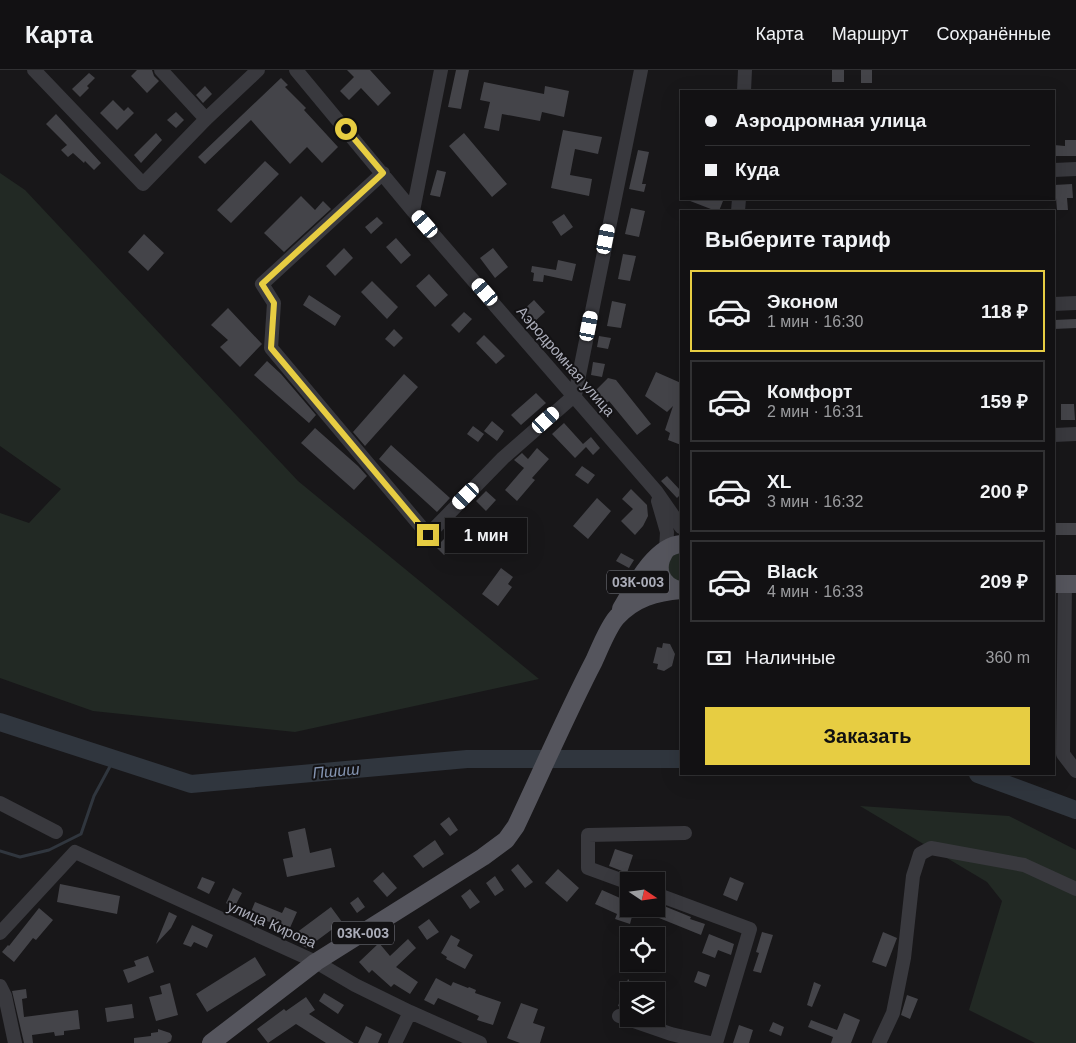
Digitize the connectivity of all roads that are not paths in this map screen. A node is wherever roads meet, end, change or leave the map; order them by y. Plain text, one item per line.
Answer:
1 (34, 70) edge
2 (161, 70) edge
3 (258, 70) edge
4 (296, 70) edge
5 (441, 70) edge
6 (641, 70) edge
7 (745, 70) edge
8 (744, 90) edge
9 (206, 119) junction
10 (1076, 169) edge
11 (1055, 170) edge
12 (383, 173) junction
13 (413, 211) junction
14 (1076, 303) edge
15 (1055, 304) edge
16 (574, 395) junction
17 (1076, 434) edge
18 (1055, 435) edge
19 (656, 490) junction
20 (680, 526) edge
21 (674, 547) edge
22 (1065, 584) edge
23 (680, 590) edge
24 (616, 618) junction
25 (1076, 771) edge
26 (0, 803) edge
27 (56, 832) dead end
28 (685, 833) dead end
29 (620, 880) edge
30 (1076, 889) edge
31 (665, 897) edge
32 (0, 933) edge
33 (316, 962) junction
34 (0, 986) edge
35 (410, 1012) junction
36 (619, 1016) dead end
37 (15, 1043) edge
38 (211, 1043) edge
39 (395, 1043) edge
40 (480, 1043) edge
41 (710, 1043) edge
42 (716, 1043) edge
43 (879, 1043) edge

1 - 9 street
2 - 9 street
3 - 9 street
4 - 12 street, Аэродромная улица
5 - 13 street
6 - 16 street
7 - 8 street
10 - 11 street
12 - 13 street, Аэродромная улица
12 - 16 street
13 - 16 street, Аэродромная улица
14 - 15 street
16 - 19 street, Аэродромная улица
17 - 18 street
19 - 20 street, Аэродромная улица
19 - 21 street, Аэродромная улица
21 - 23 main road
21 - 24 main road, 03К-003
22 - 25 street
23 - 24 main road, 03К-003
24 - 33 main road, 03К-003
26 - 27 street
28 - 29 street
30 - 43 street
31 - 42 street
32 - 33 street, улица Кирова
33 - 35 street, улица Кирова
33 - 38 main road, 03К-003
34 - 37 street
35 - 39 street
35 - 40 street, улица Кирова
36 - 41 street

